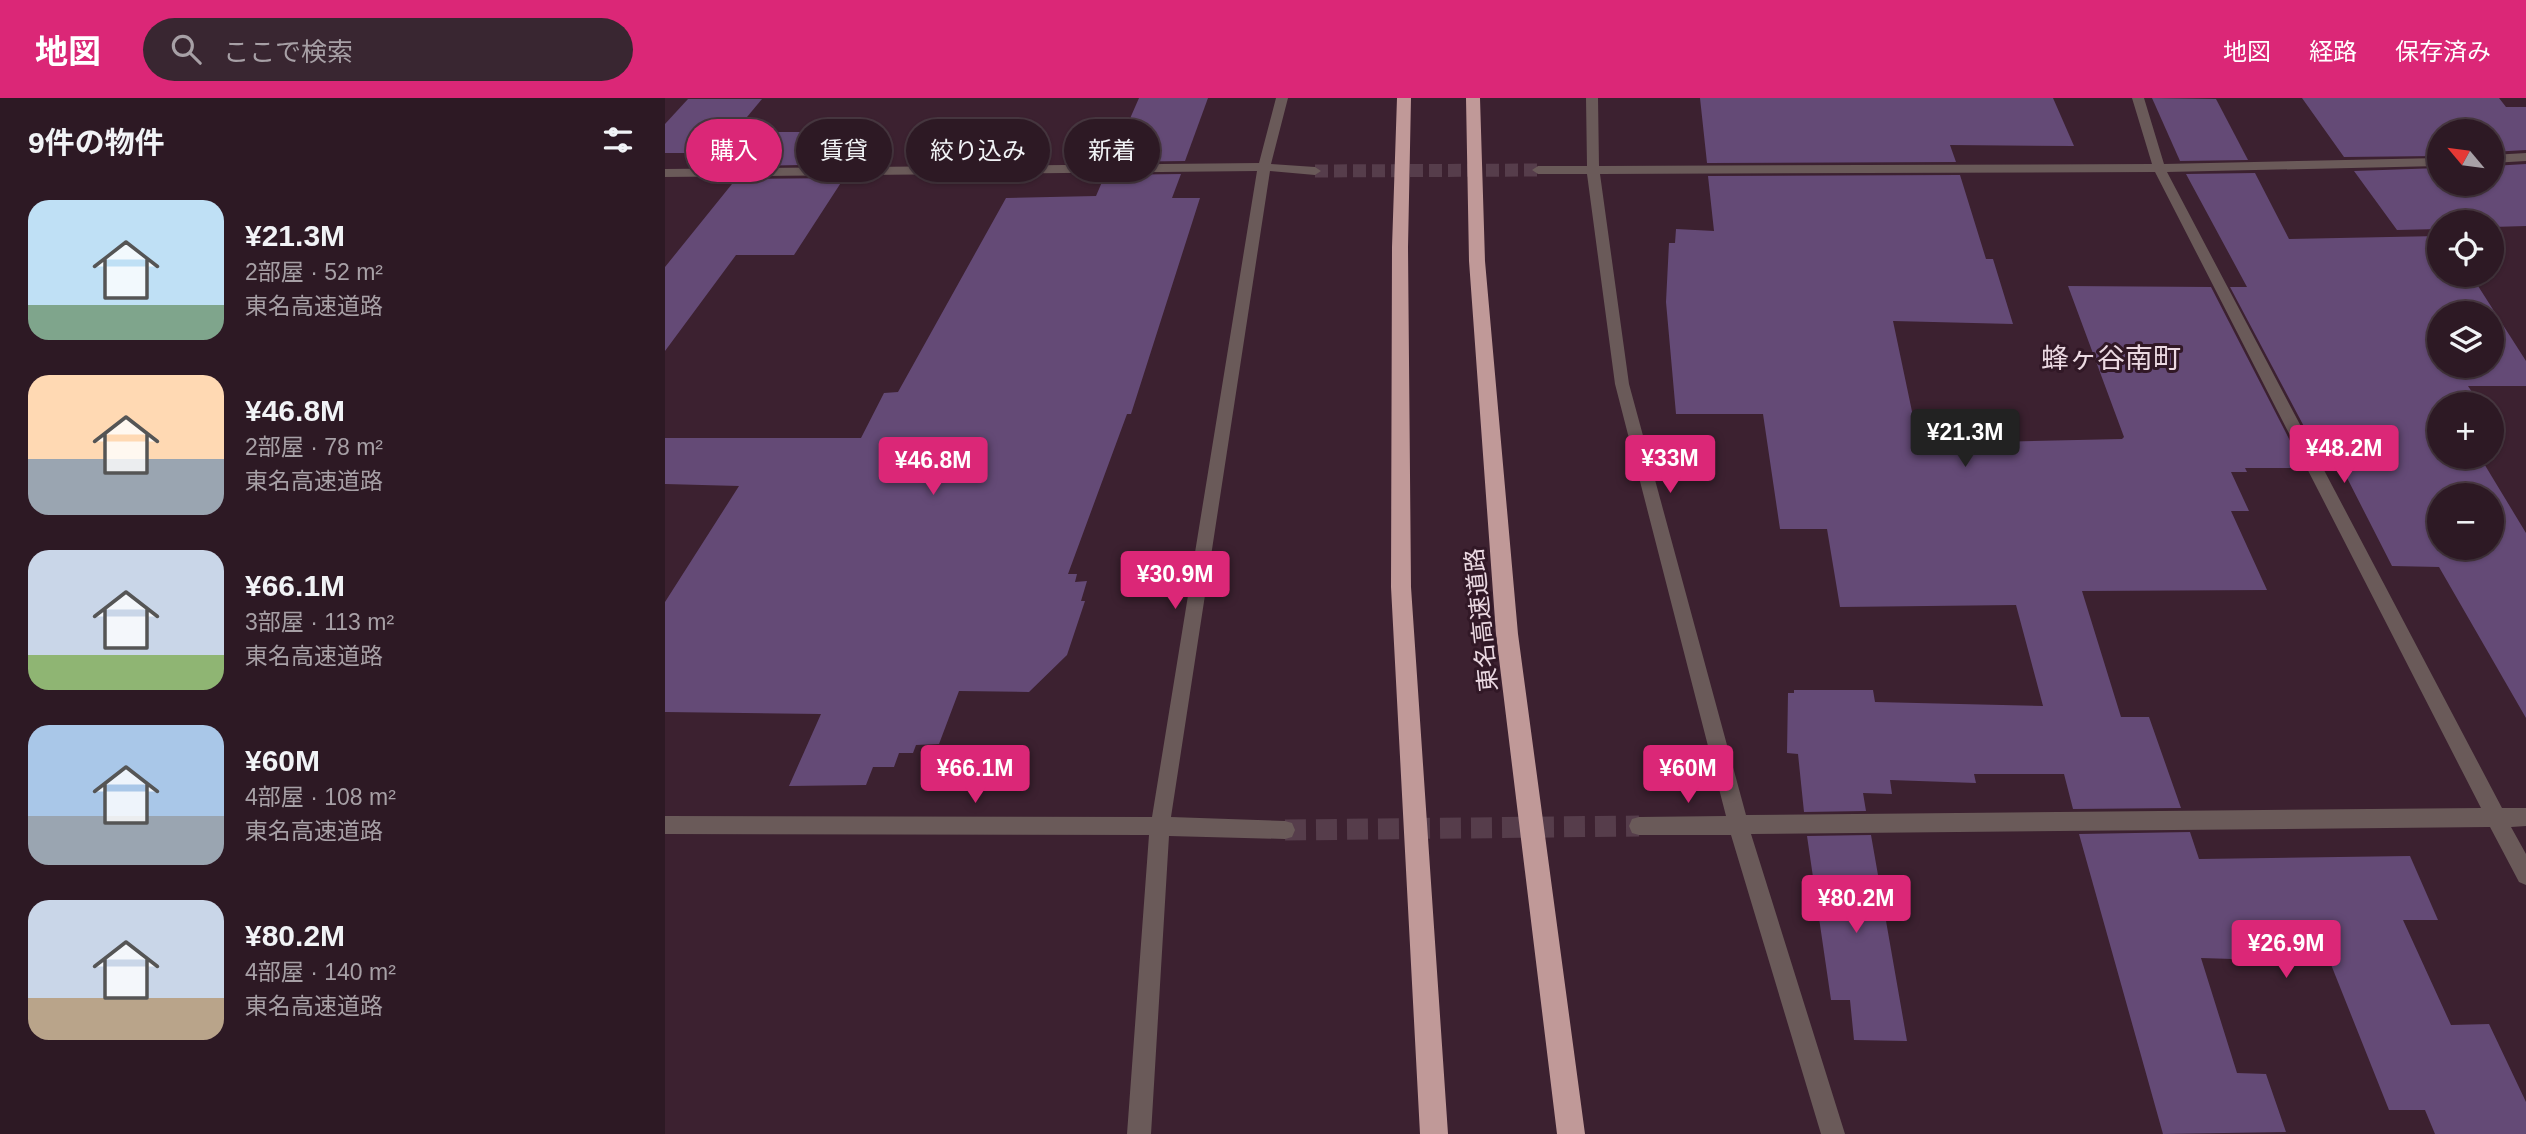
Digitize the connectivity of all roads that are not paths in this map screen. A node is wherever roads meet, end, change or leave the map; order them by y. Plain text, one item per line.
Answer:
1 (1282, 98) edge
2 (1404, 98) edge
3 (1472, 98) edge
4 (1592, 98) edge
5 (2139, 98) edge
6 (2526, 157) edge
7 (2504, 158) edge
8 (2427, 162) edge
9 (1264, 167) junction
10 (1593, 168) junction
11 (2159, 169) junction
12 (1538, 170) tunnel mouth
13 (1315, 171) tunnel mouth
14 (665, 173) edge
15 (2526, 817) edge
16 (2496, 818) junction
17 (1738, 824) junction
18 (665, 825) edge
19 (1160, 826) junction
20 (1639, 826) tunnel mouth
21 (1285, 830) tunnel mouth
22 (2526, 875) edge
23 (1139, 1134) edge
24 (1434, 1134) edge
25 (1571, 1134) edge
26 (1833, 1134) edge

1 - 9 street
2 - 24 highway
3 - 25 highway, 東名高速道路
4 - 10 street
5 - 11 street
6 - 7 street
8 - 11 street
9 - 13 street
9 - 14 street
9 - 19 street
10 - 11 street
10 - 12 street
10 - 17 street
11 - 16 street
15 - 16 street
16 - 17 street
16 - 22 street
17 - 20 street
17 - 26 street
18 - 19 street
19 - 21 street
19 - 23 street

